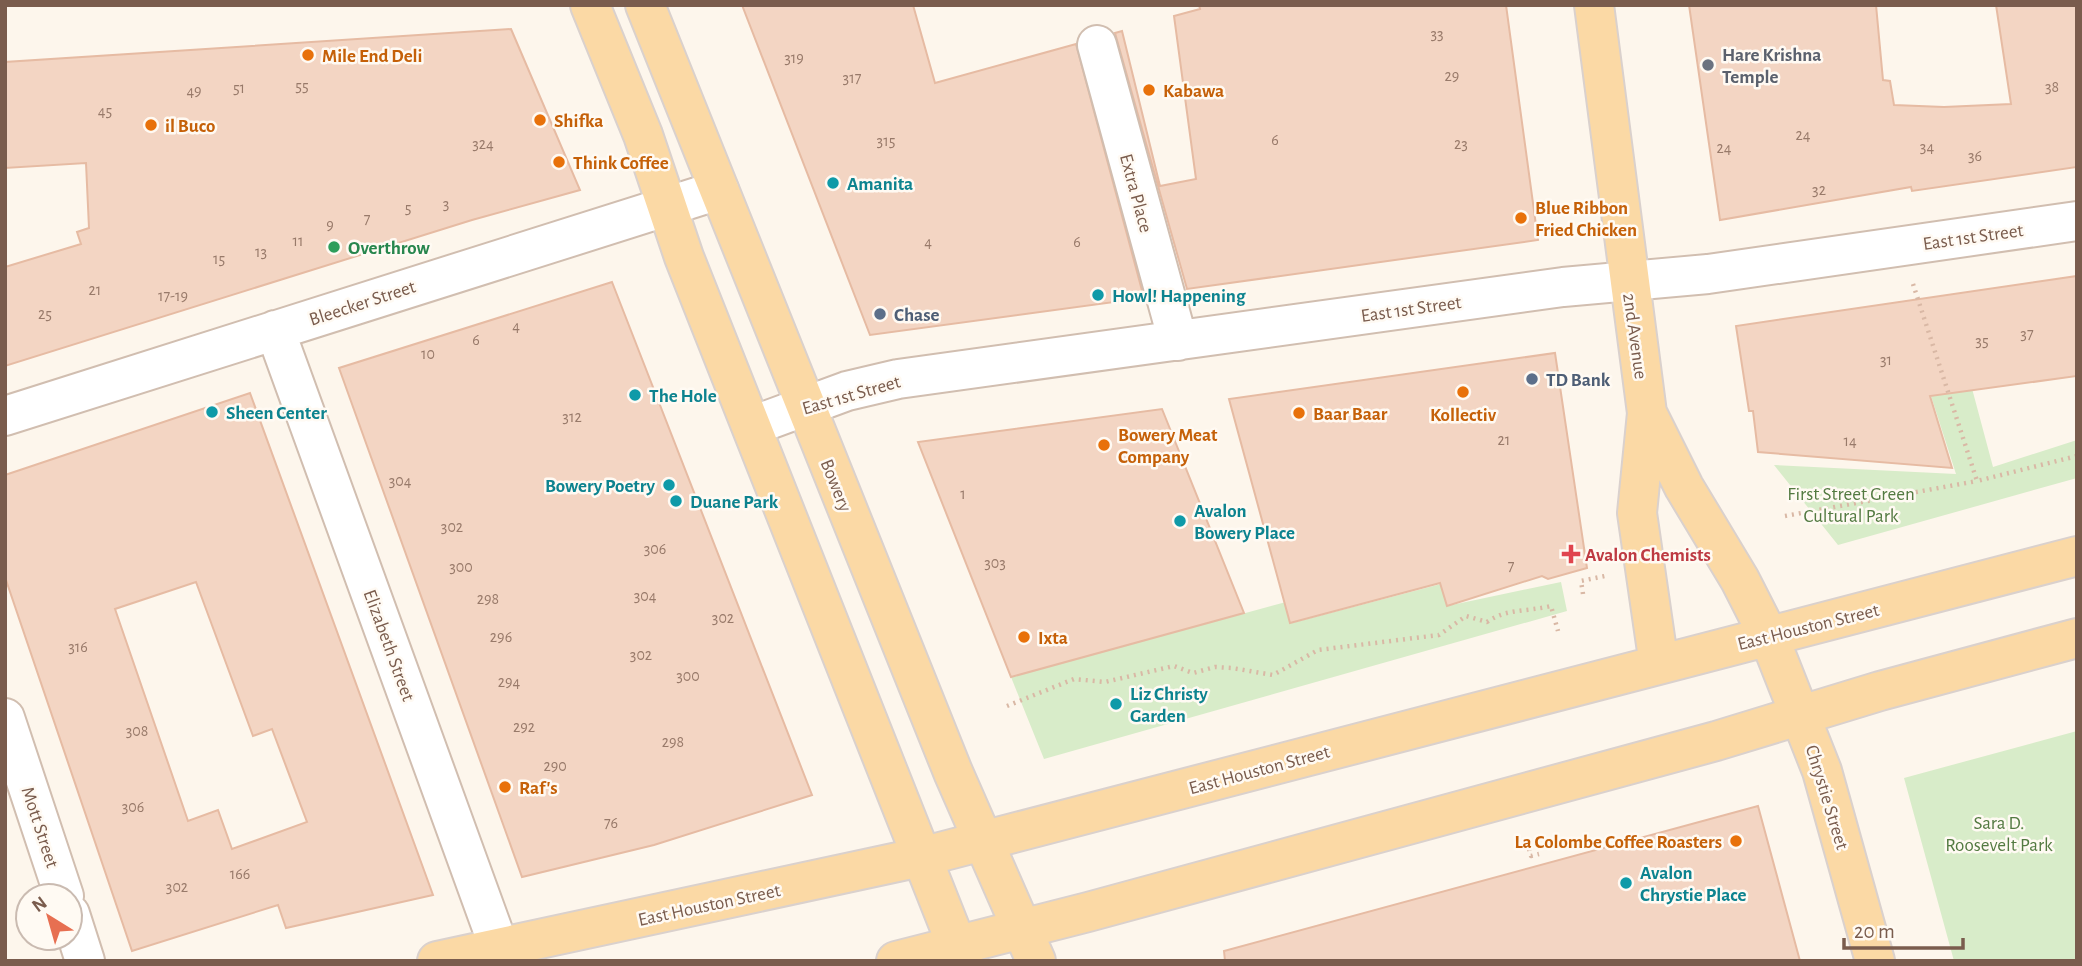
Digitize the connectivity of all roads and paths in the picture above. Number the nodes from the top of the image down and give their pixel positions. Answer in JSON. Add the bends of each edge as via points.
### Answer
{"nodes":[{"id":1,"x":590,"y":5,"type":"edge"},
{"id":2,"x":645,"y":5,"type":"edge"},
{"id":3,"x":1594,"y":5,"type":"edge"},
{"id":4,"x":1097,"y":45,"type":"dead end"},
{"id":5,"x":719,"y":190,"type":"junction"},
{"id":6,"x":667,"y":205,"type":"junction"},
{"id":7,"x":2077,"y":221,"type":"edge"},
{"id":8,"x":1628,"y":281,"type":"junction"},
{"id":9,"x":1913,"y":283,"type":"dead end"},
{"id":10,"x":275,"y":330,"type":"junction"},
{"id":11,"x":1178,"y":341,"type":"junction"},
{"id":12,"x":805,"y":406,"type":"junction"},
{"id":13,"x":1647,"y":413,"type":"junction"},
{"id":14,"x":5,"y":416,"type":"edge"},
{"id":15,"x":752,"y":426,"type":"junction"},
{"id":16,"x":2077,"y":456,"type":"edge"},
{"id":17,"x":1977,"y":481,"type":"junction"},
{"id":18,"x":1785,"y":516,"type":"dead end"},
{"id":19,"x":2077,"y":556,"type":"edge"},
{"id":20,"x":1605,"y":576,"type":"dead end"},
{"id":21,"x":1583,"y":594,"type":"dead end"},
{"id":22,"x":1558,"y":631,"type":"dead end"},
{"id":23,"x":1769,"y":636,"type":"junction"},
{"id":24,"x":2077,"y":638,"type":"edge"},
{"id":25,"x":1659,"y":665,"type":"junction"},
{"id":26,"x":1007,"y":706,"type":"dead end"},
{"id":27,"x":1801,"y":715,"type":"junction"},
{"id":28,"x":5,"y":718,"type":"edge"},
{"id":29,"x":982,"y":841,"type":"junction"},
{"id":30,"x":1529,"y":849,"type":"dead end"},
{"id":31,"x":1539,"y":854,"type":"dead end"},
{"id":32,"x":921,"y":857,"type":"junction"},
{"id":33,"x":59,"y":882,"type":"edge"},
{"id":34,"x":1029,"y":945,"type":"edge"},
{"id":35,"x":960,"y":953,"type":"edge"},
{"id":36,"x":501,"y":954,"type":"edge"},
{"id":37,"x":437,"y":961,"type":"edge"},
{"id":38,"x":896,"y":961,"type":"edge"},
{"id":39,"x":1875,"y":961,"type":"edge"}],
"edges":[{"from":1,"to":6,"type":"main road"},
{"from":2,"to":5,"type":"main road","name":"Bowery"},
{"from":3,"to":8,"type":"main road","name":"2nd Avenue"},
{"from":4,"to":11,"type":"street","name":"Extra Place"},
{"from":5,"to":6,"type":"street","name":"Bleecker Street"},
{"from":5,"to":12,"type":"main road","name":"Bowery"},
{"from":6,"to":10,"type":"street","name":"Bleecker Street"},
{"from":6,"to":15,"type":"main road"},
{"from":7,"to":8,"type":"street","name":"East 1st Street","via":[[1708,274]]},
{"from":8,"to":11,"type":"street","name":"East 1st Street"},
{"from":8,"to":13,"type":"main road","name":"2nd Avenue"},
{"from":9,"to":17,"type":"path"},
{"from":10,"to":14,"type":"street","name":"Bleecker Street"},
{"from":10,"to":36,"type":"street","name":"Elizabeth Street"},
{"from":11,"to":12,"type":"street","name":"East 1st Street","via":[[890,380]]},
{"from":12,"to":15,"type":"street","name":"East 1st Street"},
{"from":12,"to":29,"type":"main road","name":"Bowery"},
{"from":13,"to":23,"type":"main road","name":"2nd Avenue"},
{"from":13,"to":25,"type":"main road","via":[[1637,513]]},
{"from":15,"to":32,"type":"main road"},
{"from":16,"to":17,"type":"path"},
{"from":17,"to":18,"type":"path"},
{"from":19,"to":23,"type":"main road","name":"East Houston Street"},
{"from":20,"to":21,"type":"path","via":[[1581,581]]},
{"from":22,"to":26,"type":"path","via":[[1551,606],[1502,612],[1487,622],[1466,616],[1439,635],[1318,650],[1273,675],[1215,667],[1193,673],[1174,666],[1105,682],[1074,679]]},
{"from":23,"to":25,"type":"main road","name":"East Houston Street"},
{"from":23,"to":27,"type":"main road","name":"Chrystie Street"},
{"from":24,"to":27,"type":"main road"},
{"from":25,"to":29,"type":"main road","name":"East Houston Street"},
{"from":27,"to":34,"type":"main road"},
{"from":27,"to":39,"type":"main road","name":"Chrystie Street","via":[[1822,771]]},
{"from":28,"to":33,"type":"street","name":"Mott Street"},
{"from":29,"to":32,"type":"main road","name":"East Houston Street"},
{"from":29,"to":34,"type":"main road","name":"Bowery"},
{"from":30,"to":31,"type":"path","via":[[1531,856]]},
{"from":32,"to":35,"type":"main road"},
{"from":32,"to":36,"type":"main road","name":"East Houston Street"},
{"from":34,"to":35,"type":"main road"},
{"from":35,"to":38,"type":"main road"},
{"from":36,"to":37,"type":"main road","name":"East Houston Street"}]}
